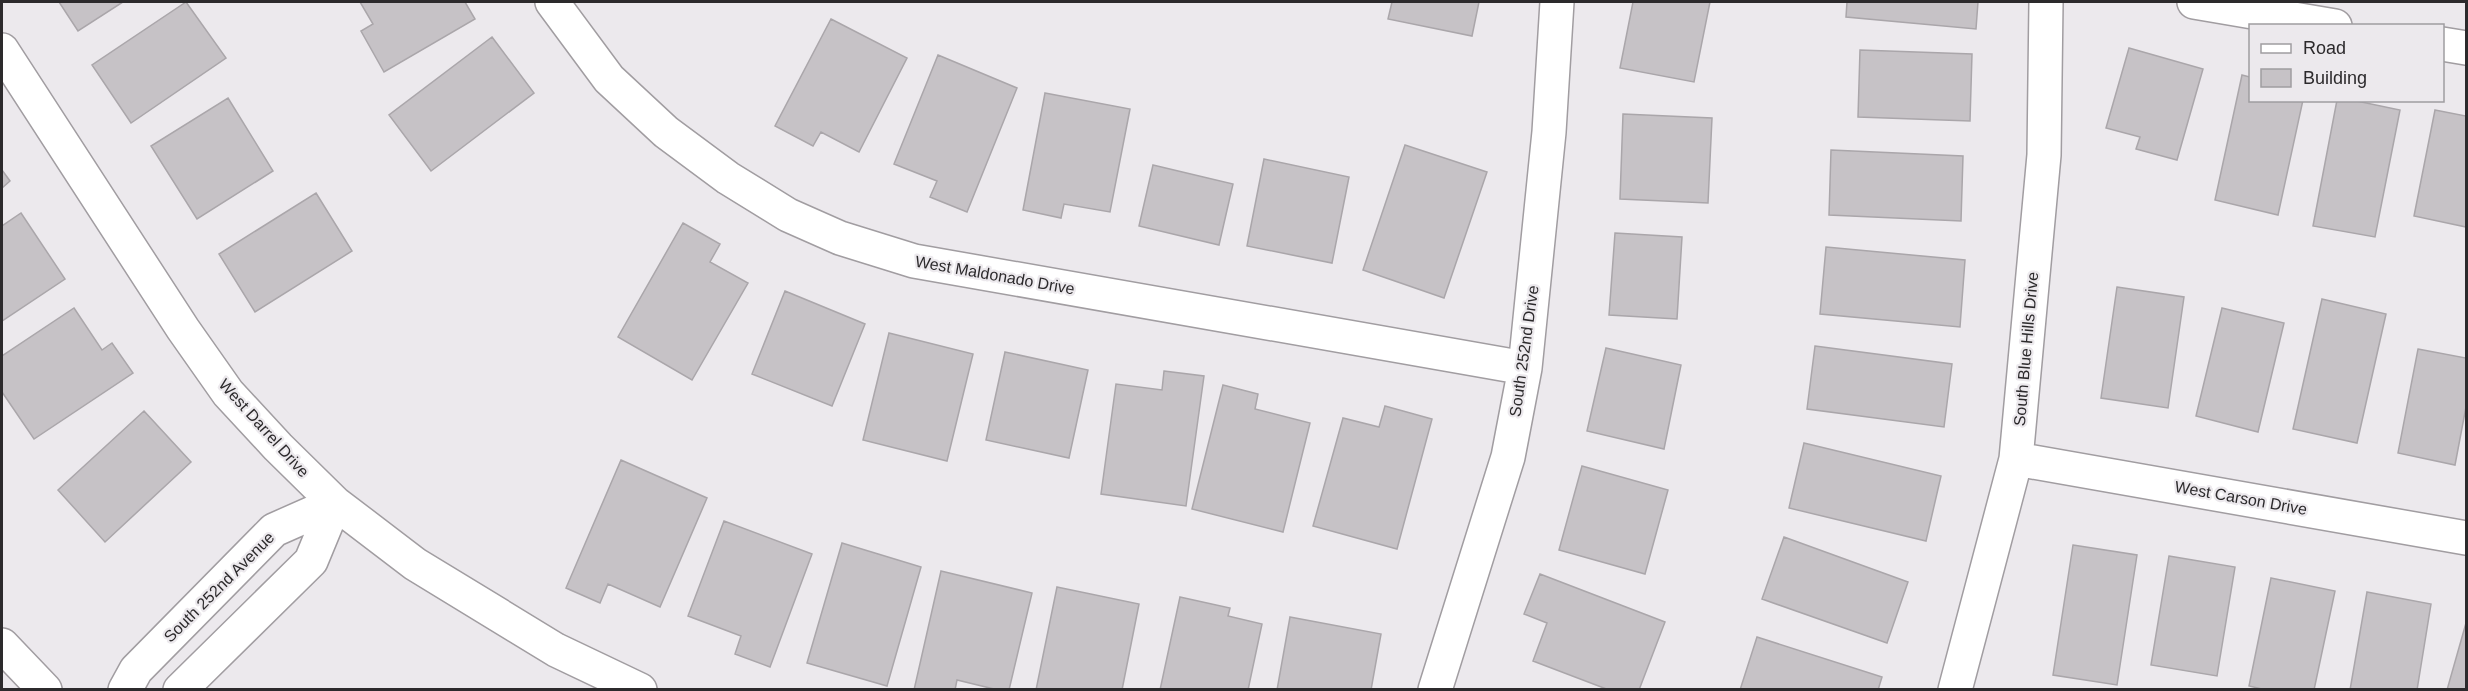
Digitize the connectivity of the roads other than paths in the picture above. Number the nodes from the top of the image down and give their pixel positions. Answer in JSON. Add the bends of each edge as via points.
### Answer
{"nodes":[{"id":1,"x":552,"y":2,"type":"edge"},
{"id":2,"x":1557,"y":2,"type":"edge"},
{"id":3,"x":2046,"y":2,"type":"edge"},
{"id":4,"x":2194,"y":2,"type":"edge"},
{"id":5,"x":2323,"y":24,"type":"edge"},
{"id":6,"x":2444,"y":44,"type":"edge"},
{"id":7,"x":2466,"y":48,"type":"edge"},
{"id":8,"x":2,"y":50,"type":"edge"},
{"id":9,"x":1525,"y":368,"type":"junction"},
{"id":10,"x":2016,"y":459,"type":"junction"},
{"id":11,"x":335,"y":503,"type":"junction"},
{"id":12,"x":2466,"y":538,"type":"edge"},
{"id":13,"x":2,"y":645,"type":"edge"},
{"id":14,"x":45,"y":690,"type":"edge"},
{"id":15,"x":125,"y":690,"type":"edge"},
{"id":16,"x":180,"y":690,"type":"edge"},
{"id":17,"x":640,"y":690,"type":"edge"},
{"id":18,"x":1435,"y":690,"type":"edge"},
{"id":19,"x":1955,"y":690,"type":"edge"}],
"edges":[{"from":1,"to":9,"type":"street","name":"West Maldonado Drive","via":[[609,79],[666,132],[728,178],[788,215],[840,238],[914,261]]},
{"from":2,"to":9,"type":"street","name":"South 252nd Drive","via":[[1549,132]]},
{"from":3,"to":10,"type":"street","name":"South Blue Hills Drive","via":[[2044,154]]},
{"from":4,"to":5,"type":"street"},
{"from":6,"to":7,"type":"street"},
{"from":8,"to":11,"type":"street","name":"West Darrel Drive","via":[[228,393]]},
{"from":9,"to":18,"type":"street","name":"South 252nd Drive","via":[[1508,457]]},
{"from":10,"to":12,"type":"street","name":"West Carson Drive"},
{"from":10,"to":19,"type":"street","name":"South Blue Hills Drive"},
{"from":11,"to":15,"type":"street","name":"South 252nd Avenue","via":[[274,530],[136,670]]},
{"from":11,"to":16,"type":"street","via":[[310,561]]},
{"from":11,"to":17,"type":"street","name":"West Darrel Drive","via":[[416,564],[516,626]]},
{"from":13,"to":14,"type":"street"}]}
